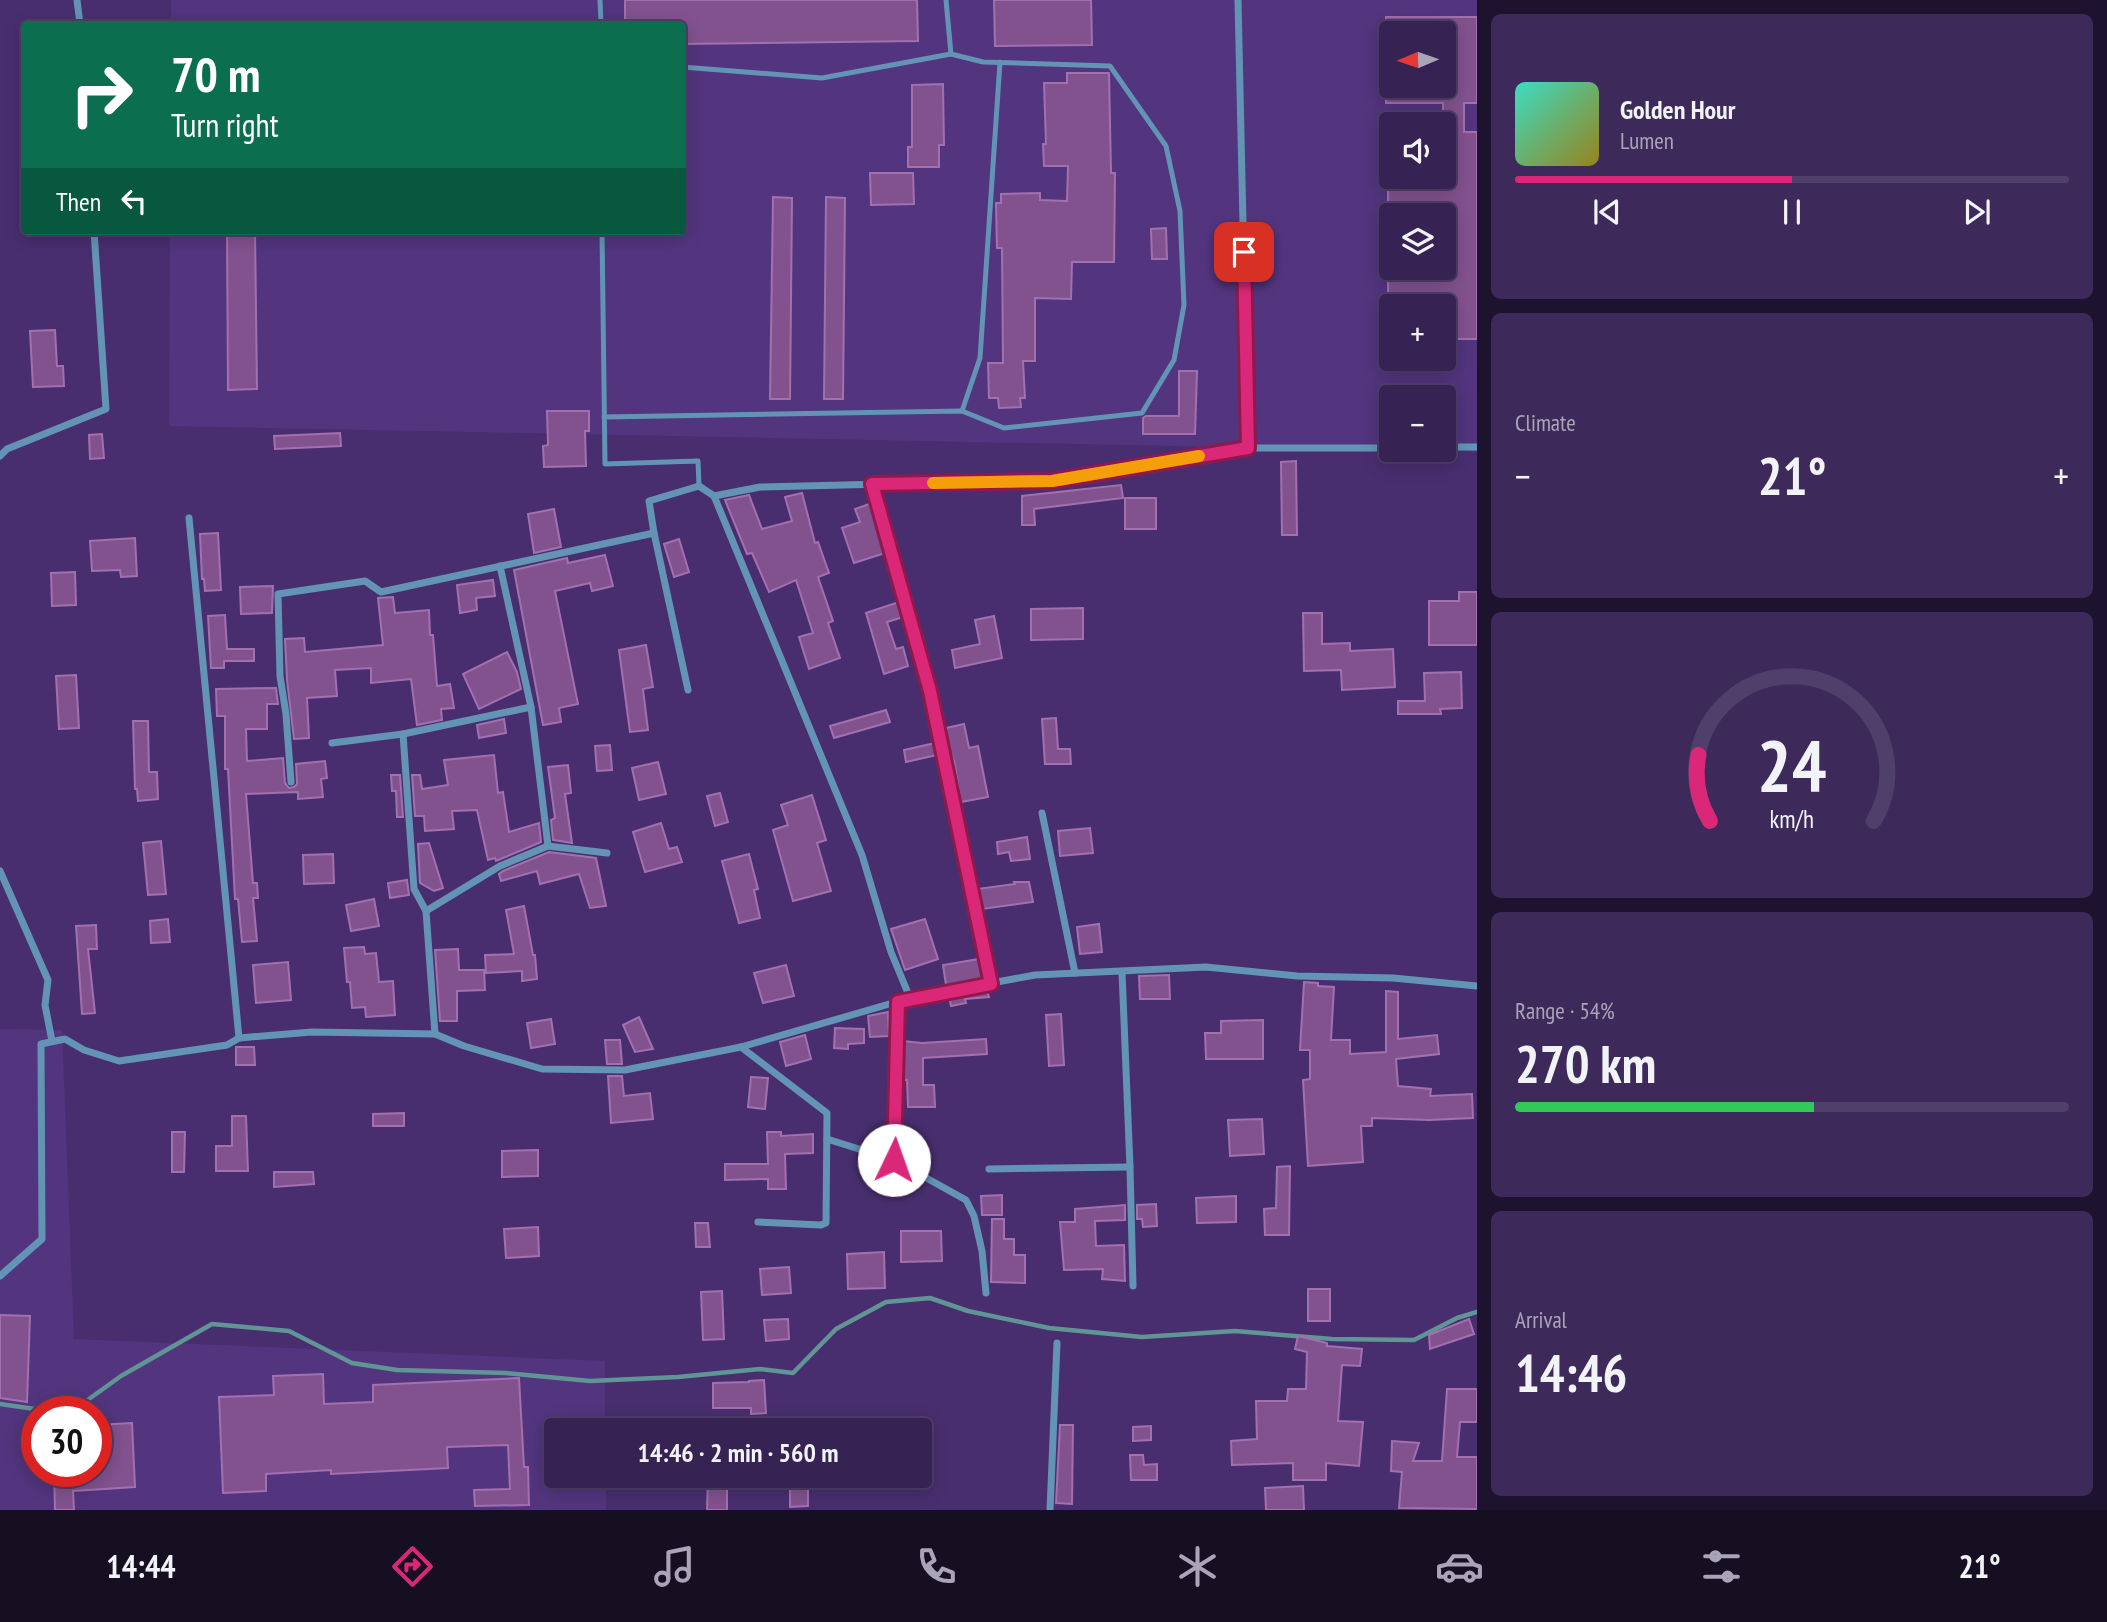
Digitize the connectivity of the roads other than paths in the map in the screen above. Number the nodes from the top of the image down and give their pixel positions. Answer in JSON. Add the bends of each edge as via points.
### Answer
{"nodes":[{"id":1,"x":77,"y":0,"type":"edge"},
{"id":2,"x":600,"y":0,"type":"edge"},
{"id":3,"x":946,"y":0,"type":"edge"},
{"id":4,"x":1238,"y":0,"type":"edge"},
{"id":5,"x":80,"y":21,"type":"edge"},
{"id":6,"x":601,"y":21,"type":"edge"},
{"id":7,"x":951,"y":54,"type":"junction"},
{"id":8,"x":1000,"y":62,"type":"junction"},
{"id":9,"x":686,"y":67,"type":"edge"},
{"id":10,"x":94,"y":235,"type":"edge"},
{"id":11,"x":603,"y":235,"type":"edge"},
{"id":12,"x":962,"y":411,"type":"junction"},
{"id":13,"x":604,"y":417,"type":"junction"},
{"id":14,"x":1379,"y":447,"type":"edge"},
{"id":15,"x":1456,"y":447,"type":"edge"},
{"id":16,"x":1477,"y":447,"type":"edge"},
{"id":17,"x":1248,"y":448,"type":"junction"},
{"id":18,"x":0,"y":456,"type":"edge"},
{"id":19,"x":872,"y":484,"type":"junction"},
{"id":20,"x":699,"y":486,"type":"junction"},
{"id":21,"x":714,"y":496,"type":"junction"},
{"id":22,"x":188,"y":518,"type":"dead end"},
{"id":23,"x":654,"y":533,"type":"junction"},
{"id":24,"x":500,"y":566,"type":"junction"},
{"id":25,"x":688,"y":690,"type":"dead end"},
{"id":26,"x":531,"y":707,"type":"junction"},
{"id":27,"x":403,"y":734,"type":"junction"},
{"id":28,"x":332,"y":743,"type":"dead end"},
{"id":29,"x":291,"y":782,"type":"dead end"},
{"id":30,"x":1042,"y":813,"type":"dead end"},
{"id":31,"x":548,"y":846,"type":"junction"},
{"id":32,"x":607,"y":853,"type":"dead end"},
{"id":33,"x":0,"y":872,"type":"edge"},
{"id":34,"x":426,"y":911,"type":"junction"},
{"id":35,"x":1122,"y":972,"type":"junction"},
{"id":36,"x":1075,"y":973,"type":"junction"},
{"id":37,"x":991,"y":984,"type":"junction"},
{"id":38,"x":1477,"y":985,"type":"edge"},
{"id":39,"x":910,"y":998,"type":"junction"},
{"id":40,"x":898,"y":1002,"type":"junction"},
{"id":41,"x":435,"y":1034,"type":"junction"},
{"id":42,"x":239,"y":1038,"type":"junction"},
{"id":43,"x":52,"y":1041,"type":"junction"},
{"id":44,"x":741,"y":1047,"type":"junction"},
{"id":45,"x":827,"y":1139,"type":"junction"},
{"id":46,"x":894,"y":1160,"type":"junction"},
{"id":47,"x":1130,"y":1167,"type":"junction"},
{"id":48,"x":989,"y":1169,"type":"dead end"},
{"id":49,"x":758,"y":1222,"type":"dead end"},
{"id":50,"x":0,"y":1276,"type":"edge"},
{"id":51,"x":1133,"y":1286,"type":"dead end"},
{"id":52,"x":986,"y":1293,"type":"dead end"},
{"id":53,"x":1057,"y":1343,"type":"dead end"},
{"id":54,"x":1050,"y":1510,"type":"edge"}],
"edges":[{"from":1,"to":5,"type":"street"},
{"from":2,"to":6,"type":"lane"},
{"from":3,"to":7,"type":"lane"},
{"from":4,"to":17,"type":"street"},
{"from":7,"to":8,"type":"lane"},
{"from":7,"to":9,"type":"lane","via":[[822,78]]},
{"from":8,"to":12,"type":"lane","via":[[981,358]]},
{"from":8,"to":12,"type":"lane","via":[[1110,65],[1166,146],[1180,211],[1184,305],[1174,360],[1142,413],[1004,428]]},
{"from":10,"to":18,"type":"street","via":[[106,409],[7,449]]},
{"from":11,"to":13,"type":"lane"},
{"from":12,"to":13,"type":"lane"},
{"from":13,"to":20,"type":"lane","via":[[605,464],[698,461]]},
{"from":14,"to":17,"type":"street"},
{"from":15,"to":16,"type":"street"},
{"from":17,"to":19,"type":"street","via":[[1052,481]]},
{"from":19,"to":21,"type":"street","via":[[760,487]]},
{"from":19,"to":37,"type":"street","via":[[930,691]]},
{"from":20,"to":21,"type":"street"},
{"from":20,"to":23,"type":"street","via":[[649,501]]},
{"from":21,"to":39,"type":"street","via":[[862,855]]},
{"from":22,"to":42,"type":"street"},
{"from":23,"to":24,"type":"street"},
{"from":23,"to":25,"type":"street"},
{"from":24,"to":26,"type":"street"},
{"from":24,"to":29,"type":"street","via":[[381,592],[365,581],[278,594],[280,676]]},
{"from":26,"to":27,"type":"street"},
{"from":26,"to":31,"type":"street"},
{"from":27,"to":28,"type":"street"},
{"from":27,"to":34,"type":"street","via":[[414,889]]},
{"from":30,"to":36,"type":"street"},
{"from":31,"to":32,"type":"street"},
{"from":31,"to":34,"type":"street","via":[[500,866]]},
{"from":33,"to":43,"type":"street","via":[[48,980],[45,1005]]},
{"from":34,"to":41,"type":"street"},
{"from":35,"to":36,"type":"street"},
{"from":35,"to":38,"type":"street","via":[[1206,967]]},
{"from":35,"to":47,"type":"street"},
{"from":36,"to":37,"type":"street"},
{"from":37,"to":39,"type":"street"},
{"from":39,"to":40,"type":"street"},
{"from":40,"to":44,"type":"street"},
{"from":40,"to":46,"type":"street"},
{"from":41,"to":42,"type":"street","via":[[312,1032]]},
{"from":41,"to":44,"type":"street","via":[[542,1069],[625,1070]]},
{"from":42,"to":43,"type":"street","via":[[228,1045],[119,1061],[65,1039]]},
{"from":43,"to":50,"type":"street","via":[[41,1044],[42,1239]]},
{"from":44,"to":45,"type":"street","via":[[827,1113]]},
{"from":45,"to":46,"type":"street"},
{"from":45,"to":49,"type":"street","via":[[826,1223]]},
{"from":46,"to":52,"type":"street","via":[[966,1200],[982,1251]]},
{"from":47,"to":48,"type":"street"},
{"from":47,"to":51,"type":"street"},
{"from":53,"to":54,"type":"street"}]}
